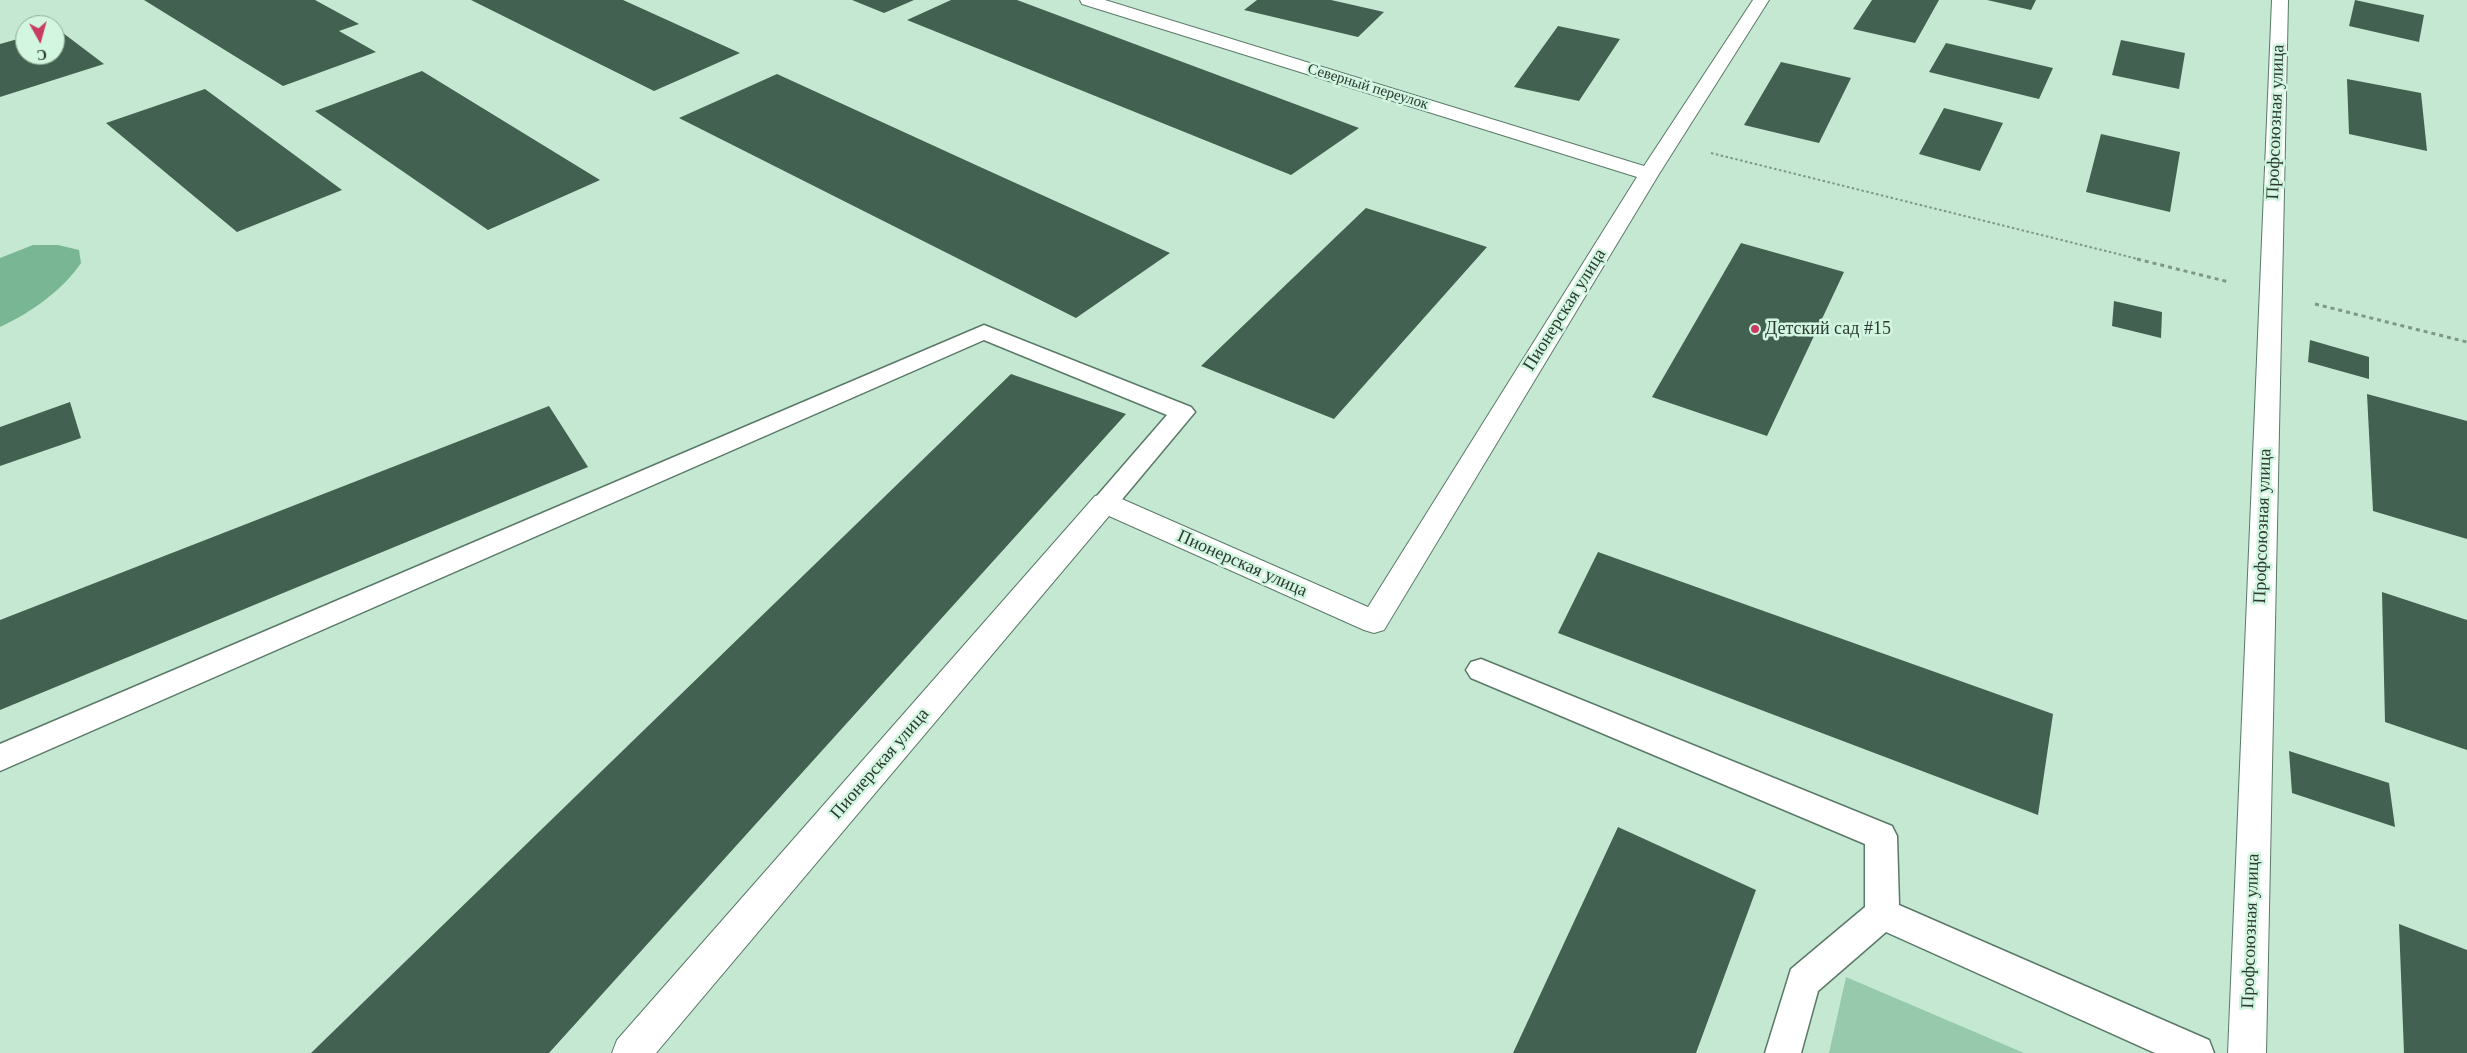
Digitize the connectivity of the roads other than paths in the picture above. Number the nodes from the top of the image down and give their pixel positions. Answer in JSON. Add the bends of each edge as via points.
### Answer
{"nodes":[{"id":1,"x":1088,"y":0,"type":"edge"},
{"id":2,"x":1761,"y":0,"type":"edge"},
{"id":3,"x":2280,"y":0,"type":"edge"},
{"id":4,"x":1649,"y":174,"type":"junction"},
{"id":5,"x":1105,"y":503,"type":"junction"},
{"id":6,"x":1481,"y":670,"type":"dead end"},
{"id":7,"x":0,"y":758,"type":"edge"},
{"id":8,"x":1882,"y":914,"type":"junction"},
{"id":9,"x":632,"y":1053,"type":"edge"},
{"id":10,"x":1783,"y":1053,"type":"edge"},
{"id":11,"x":2196,"y":1053,"type":"edge"},
{"id":12,"x":2247,"y":1053,"type":"edge"}],
"edges":[{"from":1,"to":4,"type":"street","name":"Северный переулок"},
{"from":2,"to":4,"type":"street","name":"Пионерская улица"},
{"from":3,"to":12,"type":"street","name":"Профсоюзная улица"},
{"from":4,"to":5,"type":"street","name":"Пионерская улица","via":[[1374,622]]},
{"from":5,"to":7,"type":"lane","via":[[1183,412],[984,332]]},
{"from":5,"to":9,"type":"street","name":"Пионерская улица"},
{"from":6,"to":8,"type":"lane","via":[[1881,836]]},
{"from":8,"to":10,"type":"lane","via":[[1803,981]]},
{"from":8,"to":11,"type":"lane"}]}
